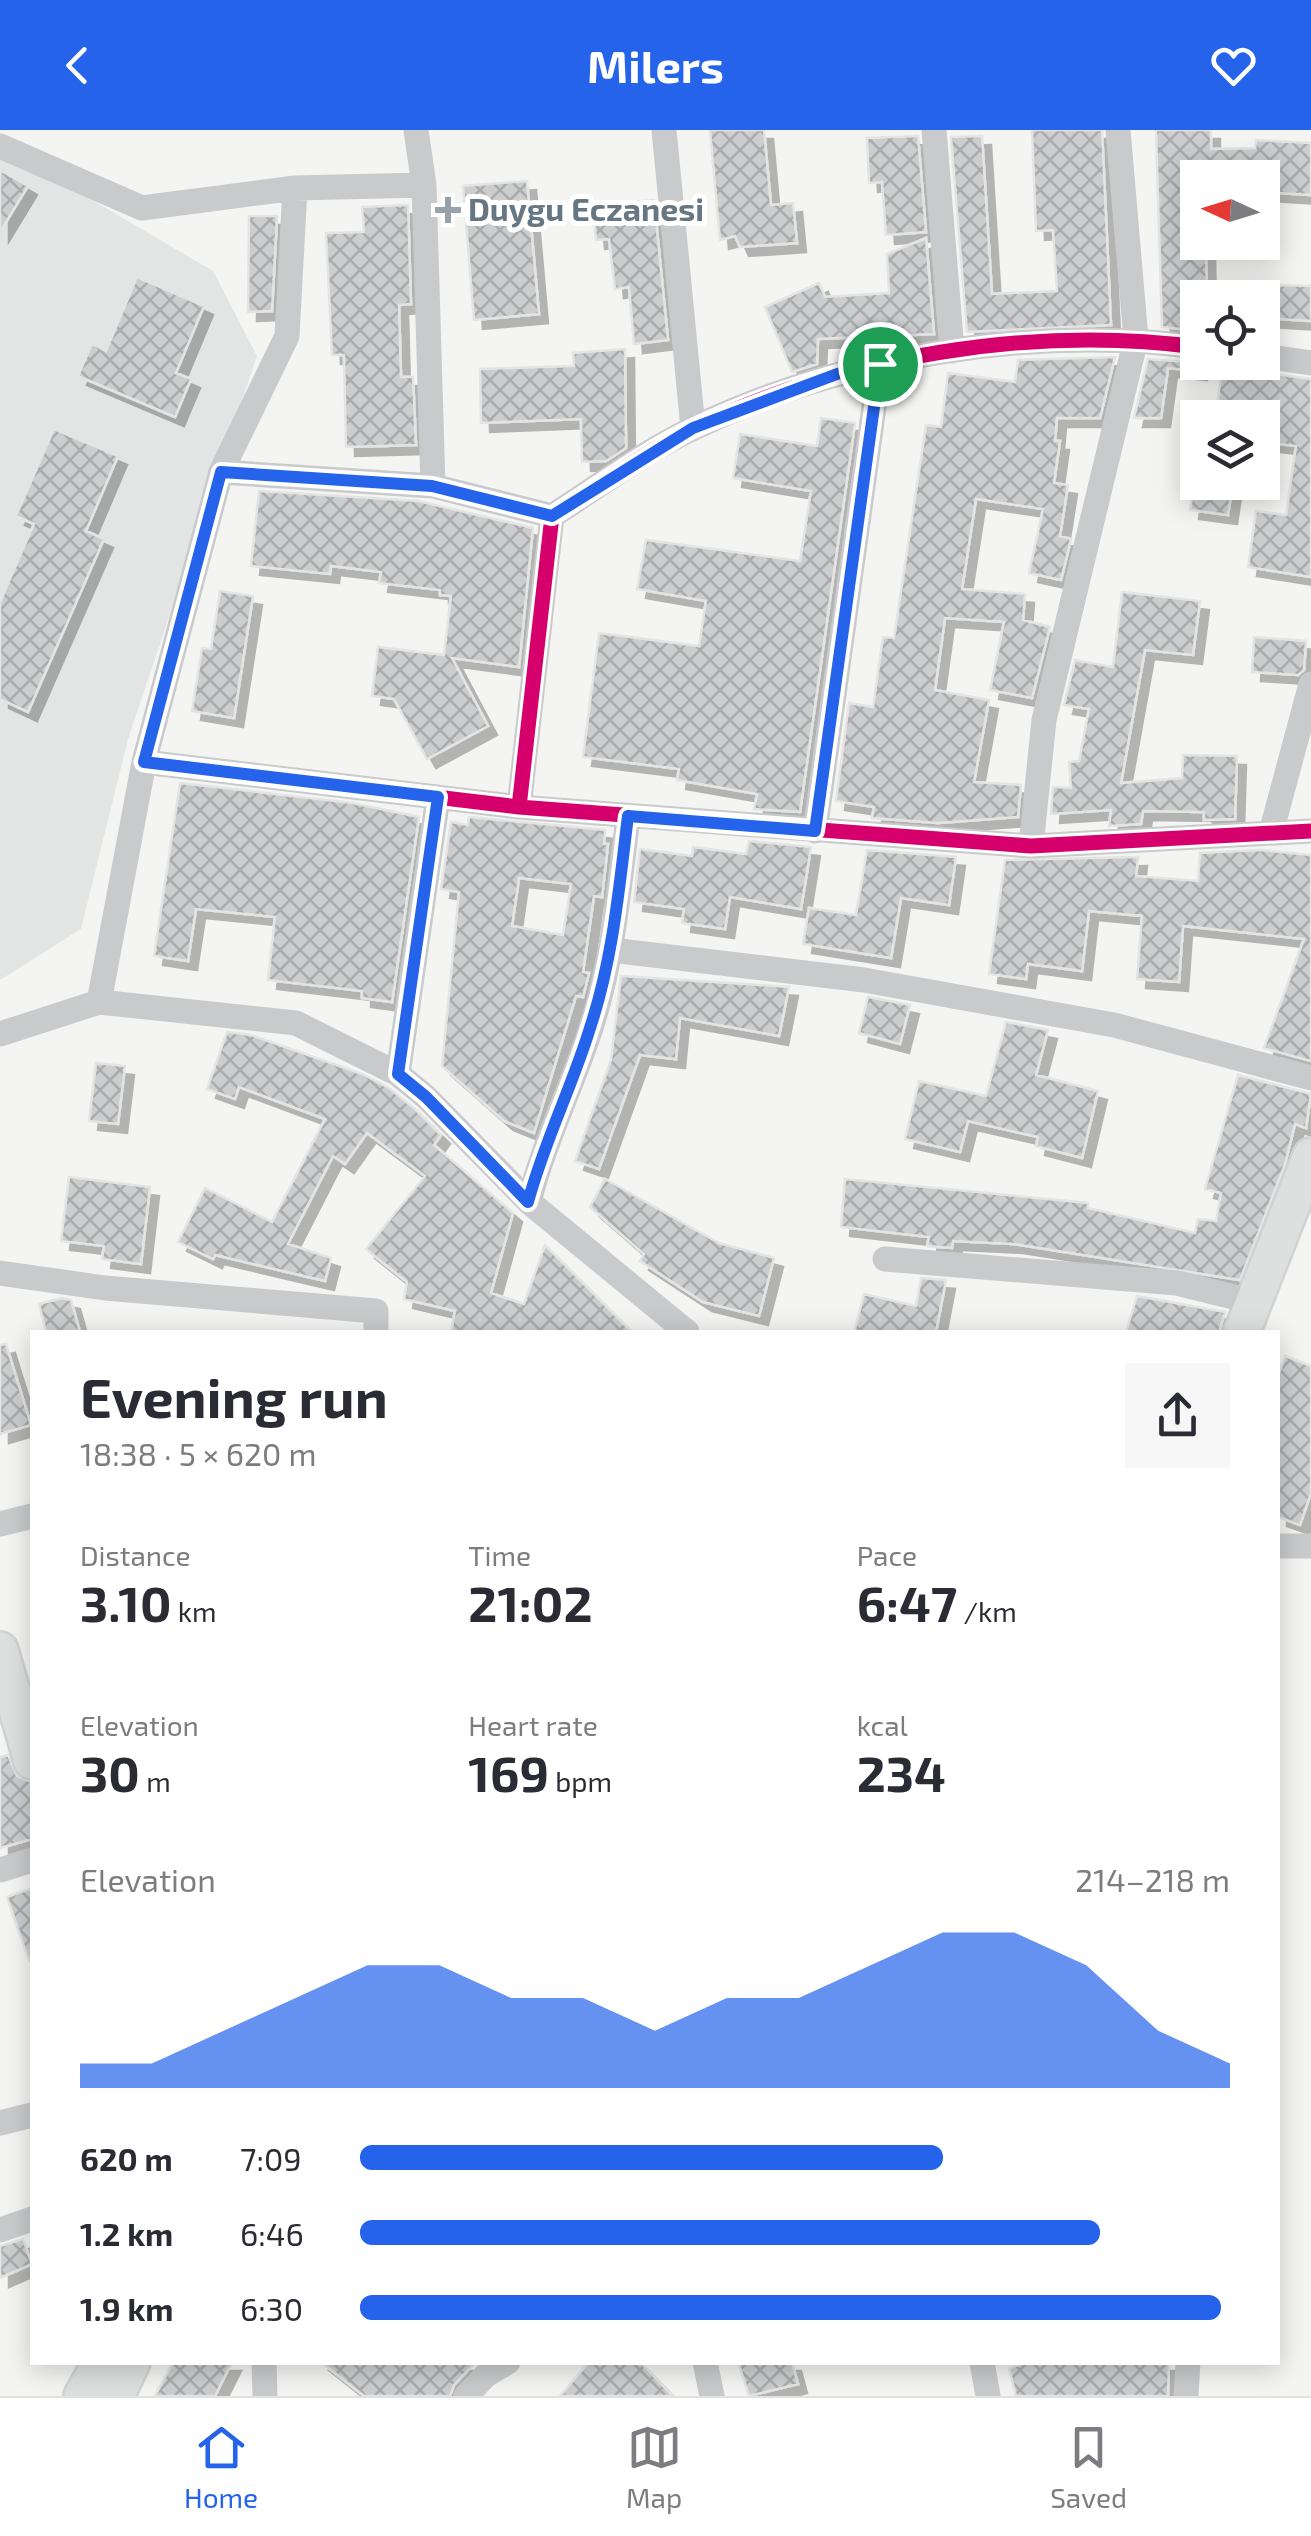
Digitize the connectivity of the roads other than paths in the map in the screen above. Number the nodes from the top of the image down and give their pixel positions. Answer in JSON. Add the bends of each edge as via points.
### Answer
{"nodes":[{"id":1,"x":416,"y":130,"type":"edge"},
{"id":2,"x":664,"y":130,"type":"edge"},
{"id":3,"x":934,"y":130,"type":"edge"},
{"id":4,"x":1118,"y":130,"type":"edge"},
{"id":5,"x":0,"y":146,"type":"edge"},
{"id":6,"x":424,"y":185,"type":"junction"},
{"id":7,"x":295,"y":188,"type":"junction"},
{"id":8,"x":1136,"y":339,"type":"junction"},
{"id":9,"x":1180,"y":345,"type":"edge"},
{"id":10,"x":952,"y":350,"type":"junction"},
{"id":11,"x":1280,"y":359,"type":"edge"},
{"id":12,"x":1311,"y":363,"type":"edge"},
{"id":13,"x":880,"y":364,"type":"junction"},
{"id":14,"x":693,"y":428,"type":"junction"},
{"id":15,"x":221,"y":472,"type":"junction"},
{"id":16,"x":432,"y":486,"type":"junction"},
{"id":17,"x":552,"y":516,"type":"junction"},
{"id":18,"x":1311,"y":684,"type":"edge"},
{"id":19,"x":144,"y":762,"type":"junction"},
{"id":20,"x":438,"y":797,"type":"junction"},
{"id":21,"x":519,"y":807,"type":"junction"},
{"id":22,"x":628,"y":816,"type":"junction"},
{"id":23,"x":1272,"y":830,"type":"junction"},
{"id":24,"x":815,"y":831,"type":"junction"},
{"id":25,"x":1311,"y":831,"type":"edge"},
{"id":26,"x":1031,"y":846,"type":"junction"},
{"id":27,"x":611,"y":950,"type":"junction"},
{"id":28,"x":100,"y":1002,"type":"junction"},
{"id":29,"x":0,"y":1034,"type":"edge"},
{"id":30,"x":398,"y":1074,"type":"junction"},
{"id":31,"x":1311,"y":1078,"type":"edge"},
{"id":32,"x":1311,"y":1156,"type":"edge"},
{"id":33,"x":528,"y":1202,"type":"junction"},
{"id":34,"x":885,"y":1259,"type":"dead end"},
{"id":35,"x":0,"y":1273,"type":"edge"},
{"id":36,"x":1248,"y":1318,"type":"edge"},
{"id":37,"x":376,"y":1330,"type":"edge"},
{"id":38,"x":687,"y":1330,"type":"edge"},
{"id":39,"x":30,"y":1516,"type":"edge"},
{"id":40,"x":0,"y":1524,"type":"edge"},
{"id":41,"x":1280,"y":1546,"type":"edge"},
{"id":42,"x":1311,"y":1546,"type":"edge"},
{"id":43,"x":0,"y":1650,"type":"edge"},
{"id":44,"x":30,"y":1754,"type":"edge"},
{"id":45,"x":30,"y":1861,"type":"edge"},
{"id":46,"x":0,"y":1870,"type":"edge"},
{"id":47,"x":30,"y":2116,"type":"edge"},
{"id":48,"x":0,"y":2123,"type":"edge"},
{"id":49,"x":30,"y":2220,"type":"edge"},
{"id":50,"x":0,"y":2230,"type":"edge"},
{"id":51,"x":98,"y":2365,"type":"edge"},
{"id":52,"x":131,"y":2365,"type":"edge"},
{"id":53,"x":264,"y":2365,"type":"edge"},
{"id":54,"x":503,"y":2365,"type":"edge"},
{"id":55,"x":706,"y":2365,"type":"edge"},
{"id":56,"x":983,"y":2365,"type":"edge"},
{"id":57,"x":1188,"y":2365,"type":"edge"},
{"id":58,"x":82,"y":2396,"type":"edge"},
{"id":59,"x":116,"y":2396,"type":"edge"},
{"id":60,"x":265,"y":2396,"type":"edge"},
{"id":61,"x":466,"y":2396,"type":"edge"},
{"id":62,"x":712,"y":2396,"type":"edge"},
{"id":63,"x":988,"y":2396,"type":"edge"},
{"id":64,"x":1186,"y":2396,"type":"edge"}],
"edges":[{"from":1,"to":6,"type":"street"},
{"from":2,"to":14,"type":"street"},
{"from":3,"to":10,"type":"street"},
{"from":4,"to":8,"type":"street"},
{"from":5,"to":7,"type":"street","via":[[142,208]]},
{"from":6,"to":7,"type":"street"},
{"from":6,"to":16,"type":"street"},
{"from":7,"to":15,"type":"street","via":[[288,336]]},
{"from":8,"to":9,"type":"street"},
{"from":8,"to":10,"type":"street"},
{"from":8,"to":26,"type":"street","via":[[1044,720]]},
{"from":10,"to":13,"type":"street"},
{"from":11,"to":12,"type":"street"},
{"from":13,"to":14,"type":"street"},
{"from":13,"to":24,"type":"street"},
{"from":14,"to":17,"type":"street"},
{"from":15,"to":16,"type":"street"},
{"from":15,"to":19,"type":"street"},
{"from":16,"to":17,"type":"street"},
{"from":17,"to":21,"type":"street"},
{"from":18,"to":23,"type":"street"},
{"from":19,"to":20,"type":"street"},
{"from":19,"to":28,"type":"street"},
{"from":20,"to":21,"type":"street"},
{"from":20,"to":30,"type":"street"},
{"from":21,"to":22,"type":"street"},
{"from":22,"to":24,"type":"street"},
{"from":22,"to":27,"type":"street"},
{"from":23,"to":25,"type":"street"},
{"from":23,"to":26,"type":"street"},
{"from":24,"to":26,"type":"street"},
{"from":27,"to":31,"type":"street","via":[[864,980],[1114,1026]]},
{"from":27,"to":33,"type":"street"},
{"from":28,"to":29,"type":"street"},
{"from":28,"to":30,"type":"street","via":[[296,1023]]},
{"from":30,"to":33,"type":"street"},
{"from":32,"to":36,"type":"street"},
{"from":33,"to":38,"type":"street"},
{"from":34,"to":36,"type":"street","via":[[1176,1283]]},
{"from":35,"to":37,"type":"street","via":[[376,1311]]},
{"from":39,"to":40,"type":"street"},
{"from":41,"to":42,"type":"street"},
{"from":43,"to":44,"type":"street"},
{"from":45,"to":46,"type":"street"},
{"from":47,"to":48,"type":"street"},
{"from":49,"to":50,"type":"street"},
{"from":51,"to":58,"type":"street"},
{"from":52,"to":59,"type":"street"},
{"from":53,"to":60,"type":"street"},
{"from":54,"to":61,"type":"street"},
{"from":55,"to":62,"type":"street"},
{"from":56,"to":63,"type":"street"},
{"from":57,"to":64,"type":"street"}]}
